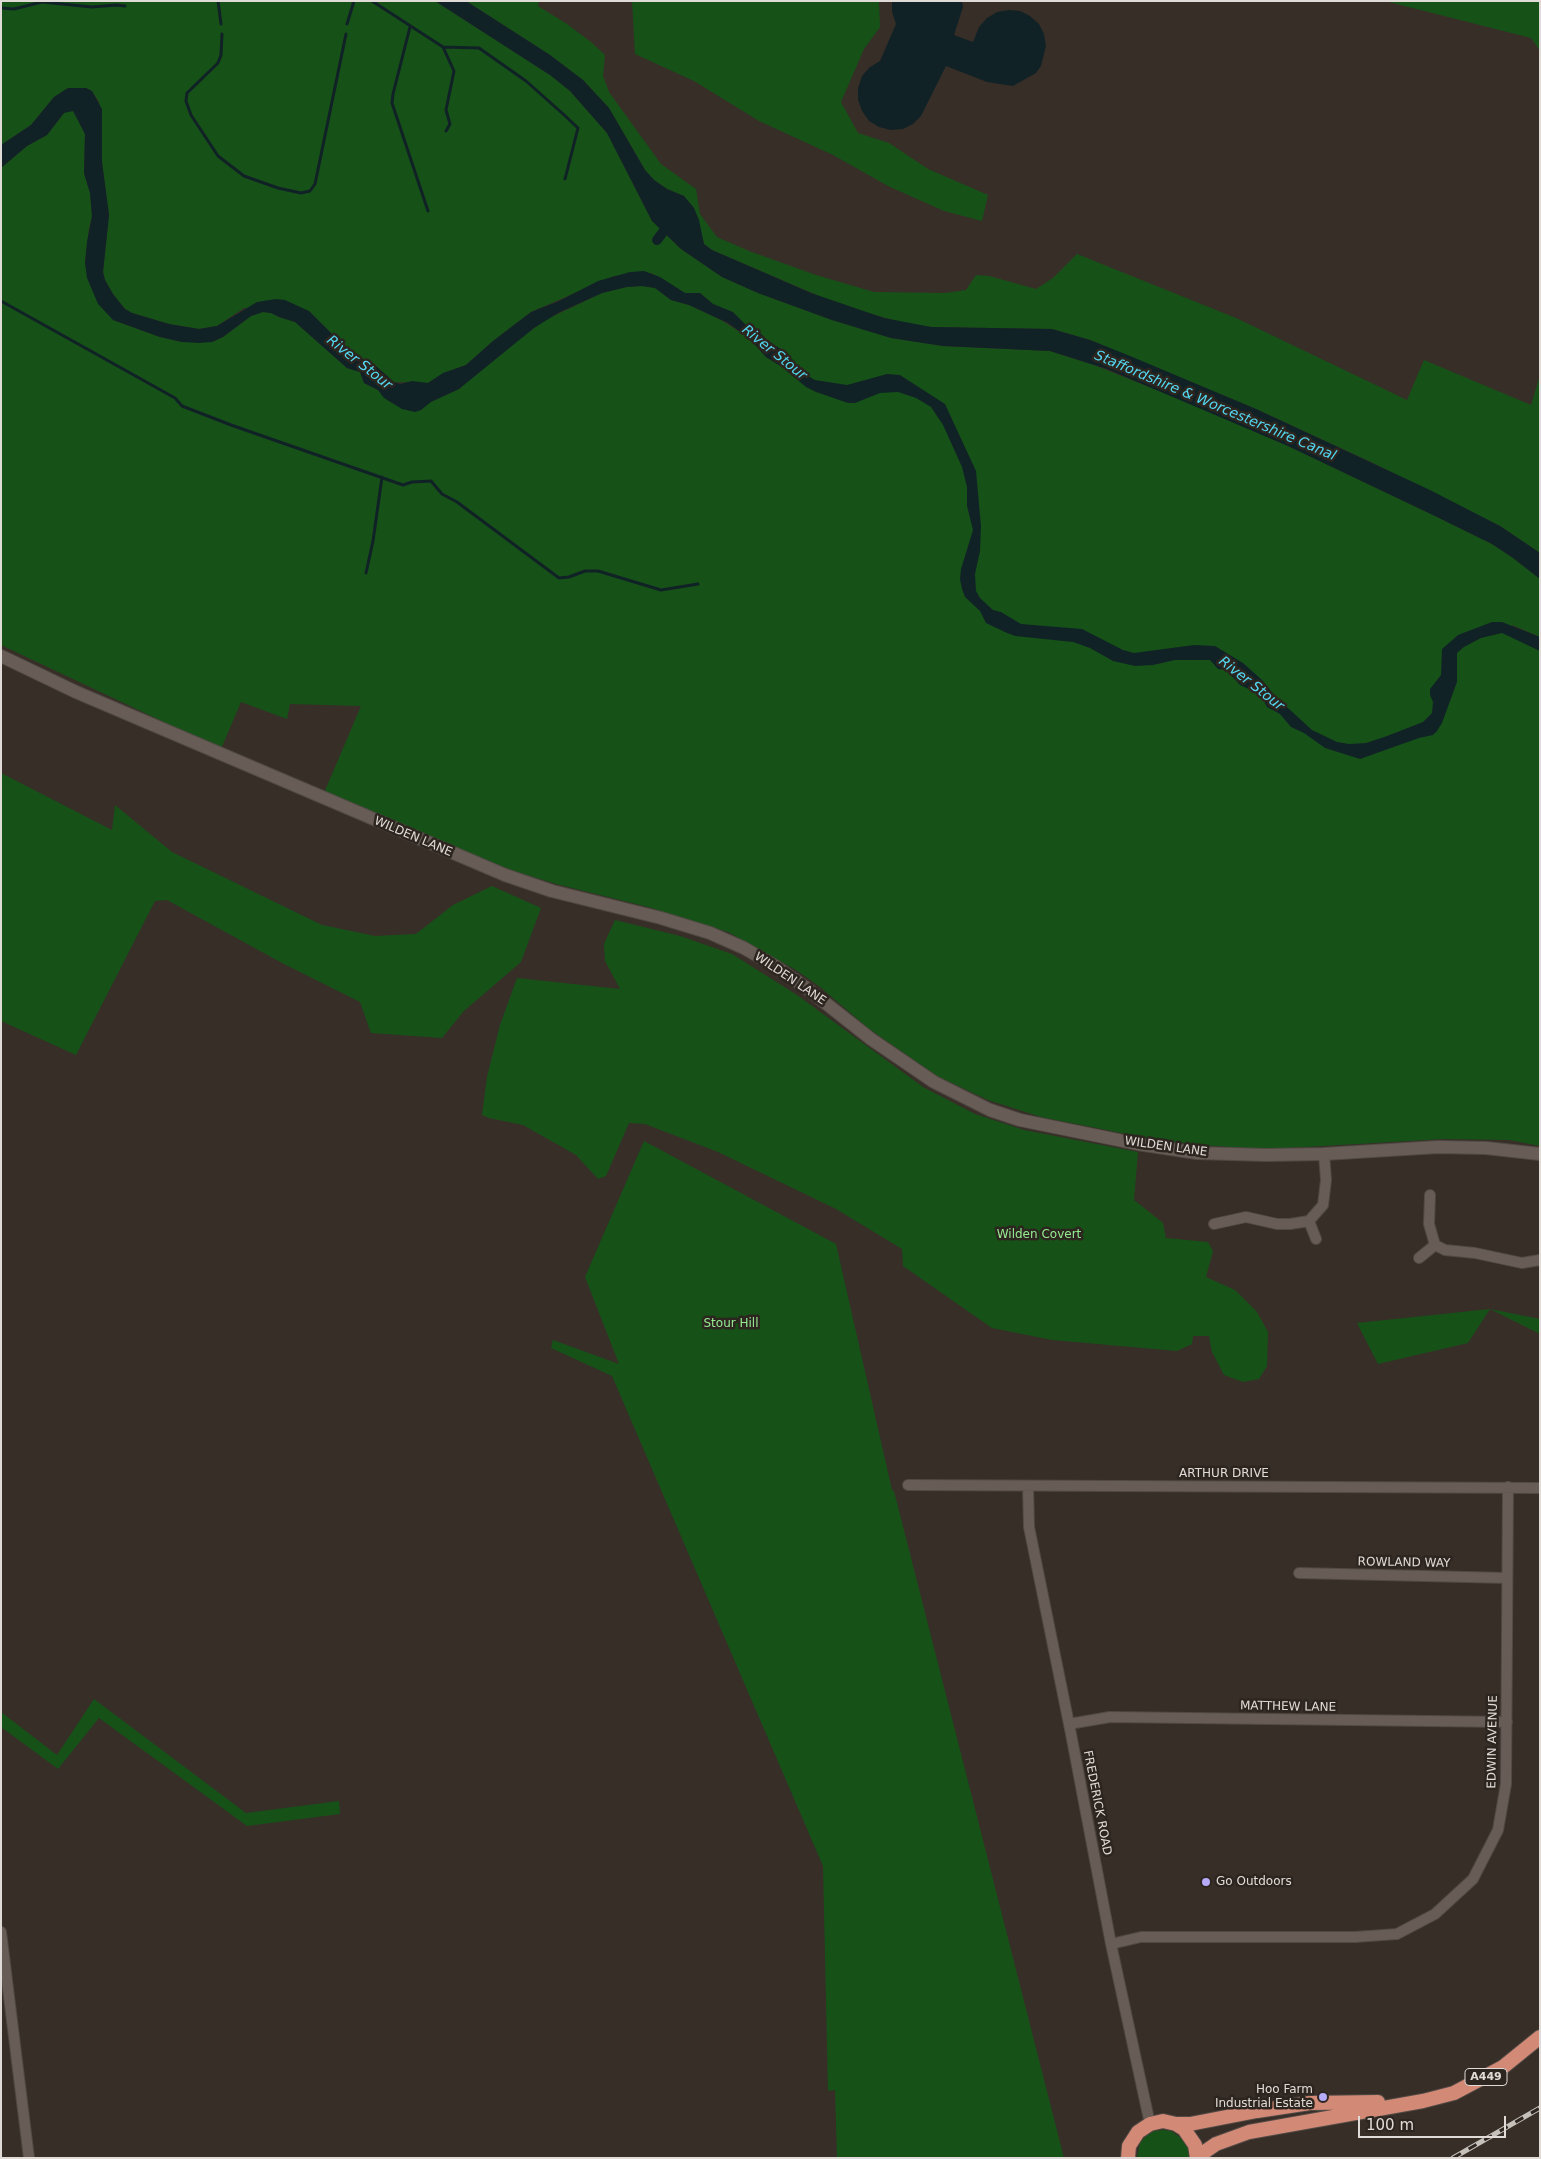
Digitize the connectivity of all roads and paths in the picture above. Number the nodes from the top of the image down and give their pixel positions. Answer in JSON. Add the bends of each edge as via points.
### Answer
{"nodes":[{"id":1,"x":1,"y":656,"type":"edge"},
{"id":2,"x":1324,"y":1154,"type":"junction"},
{"id":3,"x":1540,"y":1154,"type":"edge"},
{"id":4,"x":1430,"y":1195,"type":"dead end"},
{"id":5,"x":1309,"y":1221,"type":"junction"},
{"id":6,"x":1214,"y":1224,"type":"dead end"},
{"id":7,"x":1316,"y":1239,"type":"dead end"},
{"id":8,"x":1436,"y":1245,"type":"junction"},
{"id":9,"x":1419,"y":1258,"type":"dead end"},
{"id":10,"x":1540,"y":1260,"type":"edge"},
{"id":11,"x":908,"y":1485,"type":"dead end"},
{"id":12,"x":1028,"y":1486,"type":"junction"},
{"id":13,"x":1508,"y":1487,"type":"junction"},
{"id":14,"x":1540,"y":1488,"type":"edge"},
{"id":15,"x":1300,"y":1573,"type":"dead end"},
{"id":16,"x":1508,"y":1578,"type":"junction"},
{"id":17,"x":1507,"y":1722,"type":"junction"},
{"id":18,"x":1070,"y":1724,"type":"junction"},
{"id":19,"x":1,"y":1932,"type":"edge"},
{"id":20,"x":1111,"y":1944,"type":"junction"},
{"id":21,"x":1540,"y":2038,"type":"edge"},
{"id":22,"x":1423,"y":2101,"type":"junction"},
{"id":23,"x":1150,"y":2124,"type":"junction"},
{"id":24,"x":1176,"y":2124,"type":"junction"},
{"id":25,"x":1129,"y":2152,"type":"edge"},
{"id":26,"x":1197,"y":2157,"type":"edge"},
{"id":27,"x":29,"y":2158,"type":"edge"},
{"id":28,"x":1116,"y":2158,"type":"edge"}],
"edges":[{"from":1,"to":2,"type":"street","name":"WILDEN LANE","via":[[76,692],[505,875],[552,891],[662,918],[744,948],[802,985],[909,1066],[954,1094],[990,1110],[1049,1127],[1174,1150],[1248,1155]]},
{"from":2,"to":3,"type":"street","name":"WILDEN LANE","via":[[1447,1147]]},
{"from":2,"to":5,"type":"street","via":[[1326,1180],[1323,1205]]},
{"from":4,"to":8,"type":"street","via":[[1429,1224]]},
{"from":5,"to":6,"type":"street","via":[[1277,1224],[1246,1217]]},
{"from":5,"to":7,"type":"street"},
{"from":8,"to":9,"type":"street"},
{"from":8,"to":10,"type":"street","via":[[1445,1250],[1522,1263]]},
{"from":11,"to":12,"type":"street","name":"ARTHUR DRIVE"},
{"from":12,"to":13,"type":"street","name":"ARTHUR DRIVE"},
{"from":12,"to":18,"type":"street","name":"FREDERICK ROAD","via":[[1029,1527]]},
{"from":13,"to":14,"type":"street","name":"ARTHUR DRIVE"},
{"from":13,"to":16,"type":"street","name":"EDWIN AVENUE"},
{"from":15,"to":16,"type":"street","name":"ROWLAND WAY"},
{"from":16,"to":17,"type":"street","name":"EDWIN AVENUE"},
{"from":17,"to":18,"type":"street","name":"MATTHEW LANE","via":[[1110,1717]]},
{"from":17,"to":20,"type":"street","name":"EDWIN AVENUE","via":[[1506,1784],[1498,1830],[1473,1879],[1435,1914],[1397,1934],[1355,1937],[1141,1937]]},
{"from":18,"to":20,"type":"street","name":"FREDERICK ROAD"},
{"from":19,"to":27,"type":"street"},
{"from":20,"to":23,"type":"street","name":"FREDERICK ROAD"},
{"from":21,"to":22,"type":"highway","number":"A449","via":[[1486,2077],[1454,2093]]},
{"from":22,"to":24,"type":"highway","number":"A449","via":[[1310,2103]]},
{"from":22,"to":26,"type":"highway","number":"A449","via":[[1249,2132],[1216,2144]]},
{"from":23,"to":24,"type":"highway","number":"A449","via":[[1163,2121]]},
{"from":23,"to":25,"type":"highway","via":[[1138,2132]]},
{"from":24,"to":26,"type":"highway","number":"A449","via":[[1191,2136]]},
{"from":25,"to":28,"type":"highway"}]}
